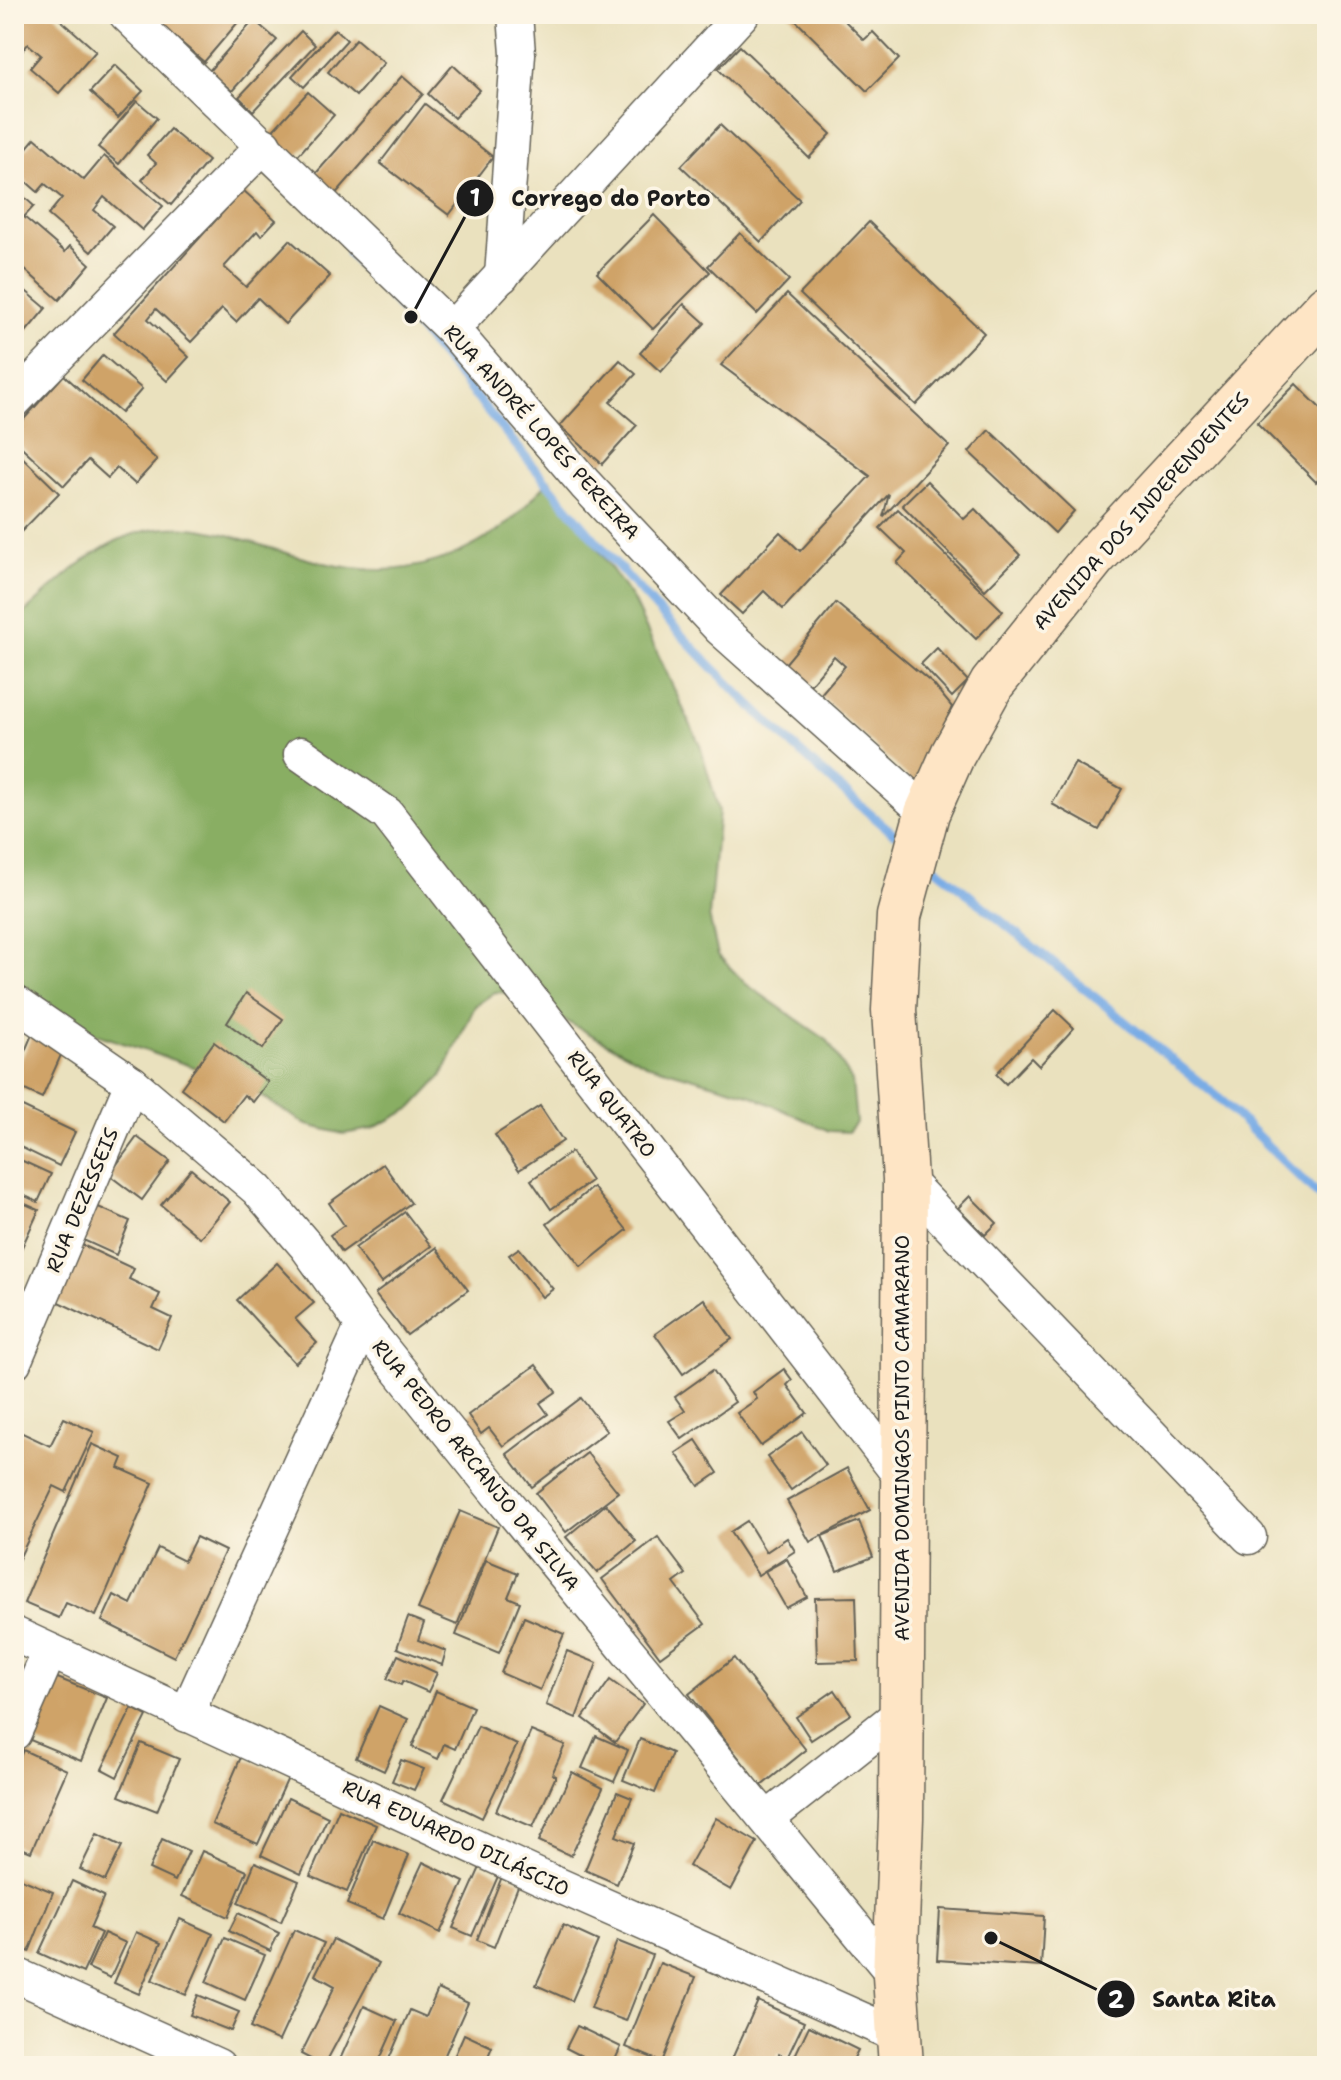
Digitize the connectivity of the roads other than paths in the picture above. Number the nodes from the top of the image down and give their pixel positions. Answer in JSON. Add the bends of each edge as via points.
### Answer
{"nodes":[{"id":1,"x":126,"y":14,"type":"edge"},
{"id":2,"x":515,"y":14,"type":"edge"},
{"id":3,"x":742,"y":14,"type":"edge"},
{"id":4,"x":256,"y":154,"type":"junction"},
{"id":5,"x":502,"y":276,"type":"junction"},
{"id":6,"x":1327,"y":306,"type":"edge"},
{"id":7,"x":452,"y":329,"type":"junction"},
{"id":8,"x":14,"y":401,"type":"edge"},
{"id":9,"x":301,"y":754,"type":"dead end"},
{"id":10,"x":927,"y":813,"type":"junction"},
{"id":11,"x":14,"y":1002,"type":"edge"},
{"id":12,"x":132,"y":1083,"type":"junction"},
{"id":13,"x":905,"y":1179,"type":"junction"},
{"id":14,"x":363,"y":1325,"type":"junction"},
{"id":15,"x":14,"y":1362,"type":"edge"},
{"id":16,"x":901,"y":1477,"type":"junction"},
{"id":17,"x":1249,"y":1537,"type":"dead end"},
{"id":18,"x":14,"y":1634,"type":"edge"},
{"id":19,"x":50,"y":1651,"type":"junction"},
{"id":20,"x":901,"y":1713,"type":"junction"},
{"id":21,"x":186,"y":1715,"type":"junction"},
{"id":22,"x":14,"y":1733,"type":"edge"},
{"id":23,"x":767,"y":1819,"type":"junction"},
{"id":24,"x":14,"y":1974,"type":"edge"},
{"id":25,"x":895,"y":1976,"type":"junction"},
{"id":26,"x":901,"y":2051,"type":"edge"},
{"id":27,"x":218,"y":2066,"type":"edge"}],
"edges":[{"from":1,"to":4,"type":"street","name":"RUA ANDRÉ LOPES PEREIRA"},
{"from":2,"to":5,"type":"street","via":[[518,54]]},
{"from":3,"to":5,"type":"street"},
{"from":4,"to":7,"type":"street","name":"RUA ANDRÉ LOPES PEREIRA"},
{"from":4,"to":8,"type":"street"},
{"from":5,"to":7,"type":"street"},
{"from":6,"to":10,"type":"main road","name":"AVENIDA DOS INDEPENDENTES","via":[[1045,616],[992,684]]},
{"from":7,"to":10,"type":"street","name":"RUA ANDRÉ LOPES PEREIRA","via":[[585,484],[721,629]]},
{"from":9,"to":16,"type":"street","name":"RUA QUATRO","via":[[387,814]]},
{"from":10,"to":13,"type":"main road","name":"AVENIDA DOMINGOS PINTO CAMARANO","via":[[899,916],[894,1010]]},
{"from":11,"to":12,"type":"street","name":"RUA PEDRO ARCANJO DA SILVA"},
{"from":12,"to":14,"type":"street","name":"RUA PEDRO ARCANJO DA SILVA","via":[[257,1189]]},
{"from":12,"to":15,"type":"street","name":"RUA DEZESSEIS"},
{"from":13,"to":16,"type":"main road","name":"AVENIDA DOMINGOS PINTO CAMARANO"},
{"from":13,"to":17,"type":"street"},
{"from":14,"to":21,"type":"street"},
{"from":14,"to":23,"type":"street","name":"RUA PEDRO ARCANJO DA SILVA"},
{"from":16,"to":20,"type":"main road","name":"AVENIDA DOMINGOS PINTO CAMARANO"},
{"from":18,"to":19,"type":"street","name":"RUA EDUARDO DILÁSCIO"},
{"from":19,"to":21,"type":"street","name":"RUA EDUARDO DILÁSCIO"},
{"from":19,"to":22,"type":"street"},
{"from":20,"to":23,"type":"street"},
{"from":20,"to":25,"type":"main road","name":"AVENIDA DOMINGOS PINTO CAMARANO"},
{"from":21,"to":26,"type":"street","name":"RUA EDUARDO DILÁSCIO"},
{"from":23,"to":25,"type":"street","name":"RUA PEDRO ARCANJO DA SILVA"},
{"from":24,"to":27,"type":"street"},
{"from":25,"to":26,"type":"main road","name":"AVENIDA DOMINGOS PINTO CAMARANO"}]}
